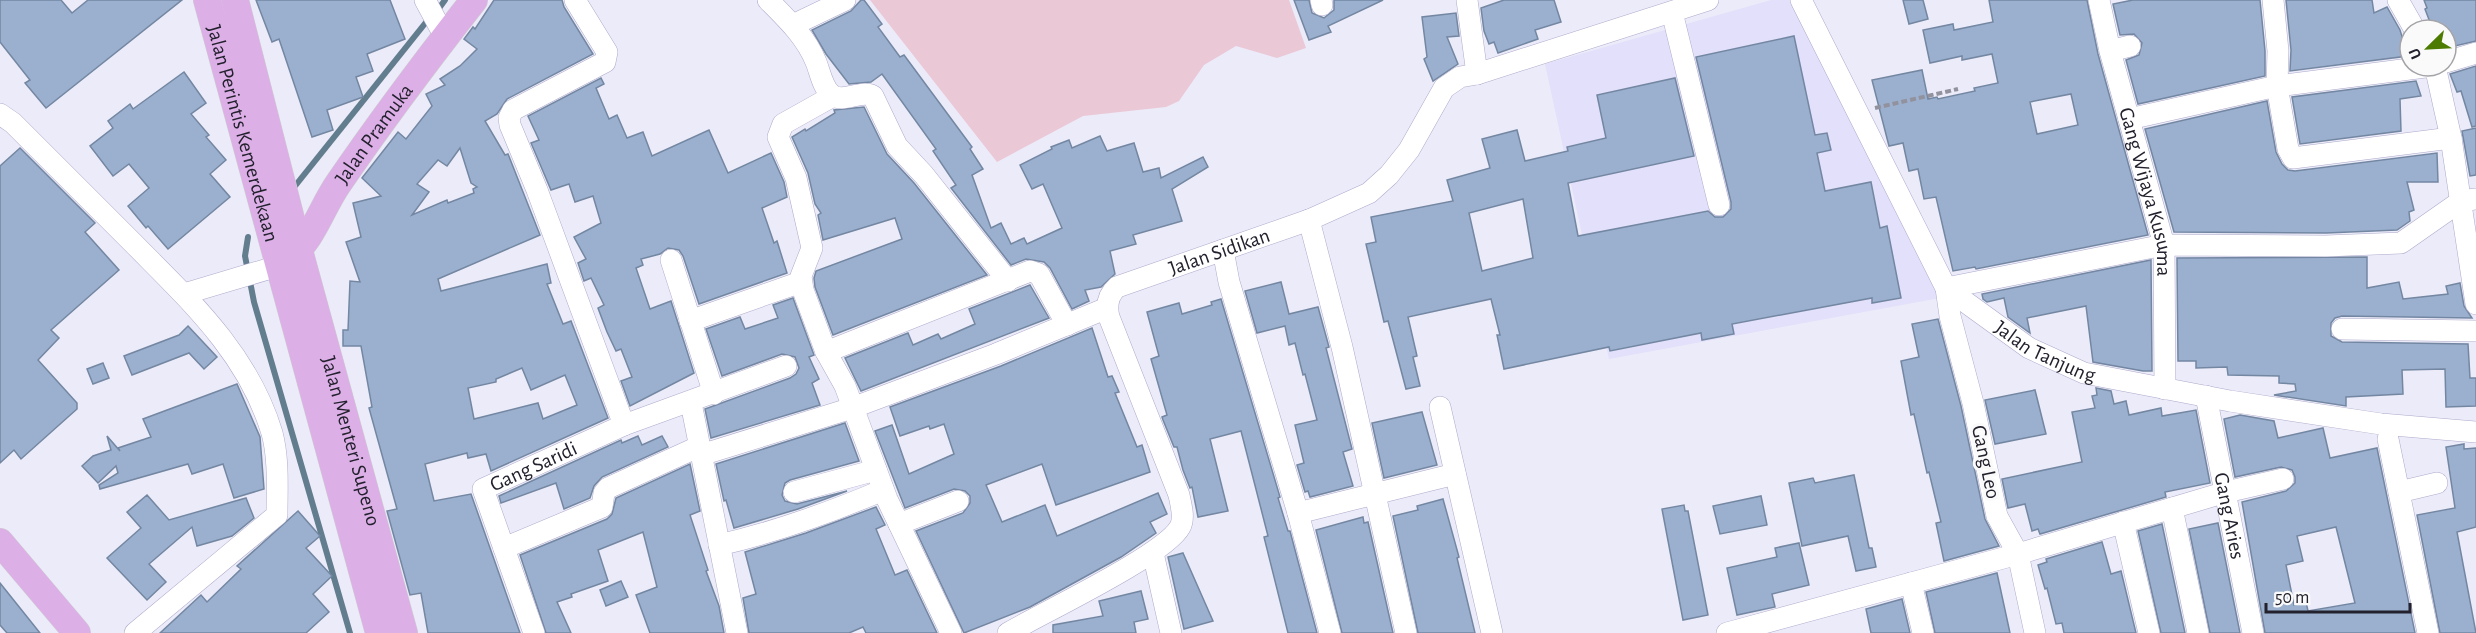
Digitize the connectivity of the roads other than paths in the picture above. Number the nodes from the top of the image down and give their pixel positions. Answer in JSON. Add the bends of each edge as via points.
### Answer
{"nodes":[{"id":1,"x":207,"y":0,"type":"edge"},
{"id":2,"x":235,"y":0,"type":"edge"},
{"id":3,"x":424,"y":0,"type":"edge"},
{"id":4,"x":474,"y":0,"type":"edge"},
{"id":5,"x":575,"y":0,"type":"edge"},
{"id":6,"x":768,"y":0,"type":"edge"},
{"id":7,"x":845,"y":0,"type":"edge"},
{"id":8,"x":1467,"y":0,"type":"edge"},
{"id":9,"x":1708,"y":0,"type":"edge"},
{"id":10,"x":1801,"y":0,"type":"edge"},
{"id":11,"x":2099,"y":0,"type":"edge"},
{"id":12,"x":2272,"y":0,"type":"edge"},
{"id":13,"x":2398,"y":0,"type":"edge"},
{"id":14,"x":1672,"y":12,"type":"junction"},
{"id":15,"x":2408,"y":18,"type":"edge"},
{"id":16,"x":793,"y":25,"type":"junction"},
{"id":17,"x":445,"y":37,"type":"junction"},
{"id":18,"x":2476,"y":53,"type":"edge"},
{"id":19,"x":2458,"y":58,"type":"edge"},
{"id":20,"x":2398,"y":71,"type":"edge"},
{"id":21,"x":1477,"y":74,"type":"junction"},
{"id":22,"x":2437,"y":78,"type":"edge"},
{"id":23,"x":2277,"y":86,"type":"junction"},
{"id":24,"x":833,"y":96,"type":"junction"},
{"id":25,"x":0,"y":114,"type":"edge"},
{"id":26,"x":2128,"y":119,"type":"junction"},
{"id":27,"x":2451,"y":138,"type":"junction"},
{"id":28,"x":2468,"y":200,"type":"edge"},
{"id":29,"x":1719,"y":205,"type":"dead end"},
{"id":30,"x":1308,"y":220,"type":"junction"},
{"id":31,"x":2164,"y":245,"type":"junction"},
{"id":32,"x":299,"y":250,"type":"junction"},
{"id":33,"x":1223,"y":250,"type":"junction"},
{"id":34,"x":671,"y":260,"type":"dead end"},
{"id":35,"x":267,"y":270,"type":"junction"},
{"id":36,"x":1008,"y":281,"type":"junction"},
{"id":37,"x":801,"y":282,"type":"junction"},
{"id":38,"x":1946,"y":288,"type":"junction"},
{"id":39,"x":184,"y":294,"type":"junction"},
{"id":40,"x":2476,"y":304,"type":"edge"},
{"id":41,"x":1107,"y":308,"type":"junction"},
{"id":42,"x":690,"y":321,"type":"junction"},
{"id":43,"x":1067,"y":325,"type":"junction"},
{"id":44,"x":2342,"y":329,"type":"dead end"},
{"id":45,"x":2476,"y":331,"type":"edge"},
{"id":46,"x":826,"y":352,"type":"junction"},
{"id":47,"x":786,"y":366,"type":"dead end"},
{"id":48,"x":2165,"y":389,"type":"junction"},
{"id":49,"x":714,"y":394,"type":"junction"},
{"id":50,"x":2206,"y":396,"type":"junction"},
{"id":51,"x":691,"y":403,"type":"junction"},
{"id":52,"x":1440,"y":407,"type":"dead end"},
{"id":53,"x":852,"y":408,"type":"junction"},
{"id":54,"x":624,"y":425,"type":"junction"},
{"id":55,"x":2476,"y":432,"type":"edge"},
{"id":56,"x":2388,"y":439,"type":"dead end"},
{"id":57,"x":700,"y":450,"type":"junction"},
{"id":58,"x":876,"y":470,"type":"junction"},
{"id":59,"x":1455,"y":474,"type":"junction"},
{"id":60,"x":2283,"y":478,"type":"dead end"},
{"id":61,"x":2437,"y":483,"type":"dead end"},
{"id":62,"x":883,"y":490,"type":"junction"},
{"id":63,"x":794,"y":492,"type":"dead end"},
{"id":64,"x":2226,"y":492,"type":"junction"},
{"id":65,"x":2399,"y":492,"type":"junction"},
{"id":66,"x":1374,"y":494,"type":"junction"},
{"id":67,"x":958,"y":501,"type":"dead end"},
{"id":68,"x":2172,"y":508,"type":"junction"},
{"id":69,"x":1298,"y":513,"type":"junction"},
{"id":70,"x":2123,"y":522,"type":"junction"},
{"id":71,"x":898,"y":524,"type":"junction"},
{"id":72,"x":362,"y":532,"type":"junction"},
{"id":73,"x":0,"y":542,"type":"edge"},
{"id":74,"x":719,"y":545,"type":"junction"},
{"id":75,"x":504,"y":548,"type":"junction"},
{"id":76,"x":1153,"y":553,"type":"junction"},
{"id":77,"x":2018,"y":554,"type":"junction"},
{"id":78,"x":1911,"y":583,"type":"junction"},
{"id":79,"x":730,"y":631,"type":"edge"},
{"id":80,"x":77,"y":633,"type":"edge"},
{"id":81,"x":135,"y":633,"type":"edge"},
{"id":82,"x":379,"y":633,"type":"edge"},
{"id":83,"x":404,"y":633,"type":"edge"},
{"id":84,"x":534,"y":633,"type":"edge"},
{"id":85,"x":951,"y":633,"type":"edge"},
{"id":86,"x":1008,"y":633,"type":"edge"},
{"id":87,"x":1171,"y":633,"type":"edge"},
{"id":88,"x":1330,"y":633,"type":"edge"},
{"id":89,"x":1406,"y":633,"type":"edge"},
{"id":90,"x":1492,"y":633,"type":"edge"},
{"id":91,"x":1727,"y":633,"type":"edge"},
{"id":92,"x":1923,"y":633,"type":"edge"},
{"id":93,"x":2035,"y":633,"type":"edge"},
{"id":94,"x":2149,"y":633,"type":"edge"},
{"id":95,"x":2198,"y":633,"type":"edge"},
{"id":96,"x":2253,"y":633,"type":"edge"},
{"id":97,"x":2428,"y":633,"type":"edge"}],
"edges":[{"from":1,"to":35,"type":"main road","name":"Jalan Perintis Kemerdekaan"},
{"from":2,"to":32,"type":"main road","name":"Jalan Perintis Kemerdekaan"},
{"from":3,"to":17,"type":"street"},
{"from":4,"to":17,"type":"main road","name":"Jalan Pramuka"},
{"from":5,"to":54,"type":"street","via":[[607,52],[605,62],[513,110],[509,118]]},
{"from":6,"to":16,"type":"street"},
{"from":7,"to":16,"type":"street"},
{"from":8,"to":21,"type":"street"},
{"from":9,"to":14,"type":"street","name":"Jalan Sidikan"},
{"from":10,"to":38,"type":"street","name":"Jalan Tanjung"},
{"from":11,"to":26,"type":"street","name":"Gang Wijaya Kusuma","via":[[2120,48]]},
{"from":12,"to":23,"type":"street","via":[[2278,51]]},
{"from":13,"to":15,"type":"street"},
{"from":14,"to":21,"type":"street","name":"Jalan Sidikan"},
{"from":14,"to":29,"type":"street"},
{"from":16,"to":24,"type":"street","via":[[810,47]]},
{"from":17,"to":32,"type":"main road","name":"Jalan Pramuka","via":[[331,194]]},
{"from":18,"to":19,"type":"street"},
{"from":20,"to":23,"type":"street"},
{"from":21,"to":30,"type":"street","name":"Jalan Sidikan","via":[[1460,77],[1444,88],[1409,150],[1370,193]]},
{"from":22,"to":27,"type":"street"},
{"from":23,"to":26,"type":"street"},
{"from":23,"to":27,"type":"street","via":[[2288,149],[2296,159]]},
{"from":24,"to":36,"type":"street","via":[[873,96],[897,146]]},
{"from":24,"to":37,"type":"street","via":[[783,124],[780,141],[796,178],[812,248]]},
{"from":25,"to":39,"type":"street"},
{"from":26,"to":31,"type":"street","name":"Gang Wijaya Kusuma"},
{"from":27,"to":28,"type":"street"},
{"from":28,"to":31,"type":"street","via":[[2401,243]]},
{"from":28,"to":40,"type":"street"},
{"from":30,"to":33,"type":"street","name":"Jalan Sidikan"},
{"from":30,"to":66,"type":"street","via":[[1342,347]]},
{"from":31,"to":38,"type":"street"},
{"from":31,"to":48,"type":"street","name":"Gang Wijaya Kusuma"},
{"from":32,"to":35,"type":"main road","name":"Jalan Pramuka"},
{"from":32,"to":72,"type":"main road","name":"Jalan Menteri Supeno"},
{"from":33,"to":41,"type":"street","name":"Jalan Sidikan","via":[[1117,287]]},
{"from":33,"to":69,"type":"street","via":[[1244,337]]},
{"from":34,"to":42,"type":"street"},
{"from":35,"to":39,"type":"street"},
{"from":35,"to":72,"type":"main road","name":"Jalan Menteri Supeno"},
{"from":36,"to":43,"type":"street","via":[[1030,272],[1039,274]]},
{"from":36,"to":46,"type":"street"},
{"from":37,"to":42,"type":"street"},
{"from":37,"to":46,"type":"street"},
{"from":38,"to":48,"type":"street","name":"Jalan Tanjung","via":[[2030,348],[2056,361],[2084,373]]},
{"from":38,"to":77,"type":"street","name":"Gang Leo","via":[[1997,516]]},
{"from":39,"to":81,"type":"street","via":[[230,347],[260,402],[277,463],[277,515]]},
{"from":41,"to":43,"type":"street"},
{"from":41,"to":76,"type":"street","via":[[1179,495],[1182,524]]},
{"from":42,"to":49,"type":"street"},
{"from":43,"to":53,"type":"street"},
{"from":44,"to":45,"type":"street"},
{"from":46,"to":53,"type":"street"},
{"from":47,"to":49,"type":"street"},
{"from":48,"to":50,"type":"street","name":"Jalan Tanjung"},
{"from":49,"to":51,"type":"street"},
{"from":50,"to":55,"type":"street","name":"Jalan Tanjung","via":[[2381,424]]},
{"from":50,"to":64,"type":"street","name":"Gang Aries"},
{"from":51,"to":54,"type":"street"},
{"from":51,"to":57,"type":"street"},
{"from":52,"to":59,"type":"street"},
{"from":53,"to":57,"type":"street"},
{"from":53,"to":58,"type":"street"},
{"from":54,"to":75,"type":"street","name":"Gang Saridi","via":[[483,489]]},
{"from":56,"to":65,"type":"street"},
{"from":57,"to":74,"type":"street"},
{"from":57,"to":75,"type":"street","via":[[608,488],[602,507]]},
{"from":58,"to":62,"type":"street"},
{"from":58,"to":63,"type":"street"},
{"from":59,"to":66,"type":"street"},
{"from":59,"to":90,"type":"street"},
{"from":60,"to":64,"type":"street"},
{"from":61,"to":65,"type":"street"},
{"from":62,"to":71,"type":"street"},
{"from":62,"to":74,"type":"street","via":[[827,514]]},
{"from":64,"to":68,"type":"street"},
{"from":64,"to":96,"type":"street","name":"Gang Aries"},
{"from":65,"to":97,"type":"street"},
{"from":66,"to":69,"type":"street"},
{"from":66,"to":89,"type":"street"},
{"from":67,"to":71,"type":"street"},
{"from":68,"to":70,"type":"street"},
{"from":68,"to":95,"type":"street"},
{"from":69,"to":88,"type":"street"},
{"from":70,"to":77,"type":"street"},
{"from":70,"to":94,"type":"street"},
{"from":71,"to":85,"type":"street"},
{"from":72,"to":82,"type":"main road","name":"Jalan Menteri Supeno"},
{"from":72,"to":83,"type":"main road","name":"Jalan Menteri Supeno"},
{"from":73,"to":80,"type":"main road"},
{"from":74,"to":79,"type":"street"},
{"from":75,"to":84,"type":"street","name":"Gang Saridi"},
{"from":76,"to":86,"type":"street"},
{"from":76,"to":87,"type":"street"},
{"from":77,"to":78,"type":"street"},
{"from":77,"to":93,"type":"street","name":"Gang Leo"},
{"from":78,"to":91,"type":"street"},
{"from":78,"to":92,"type":"street"}]}
